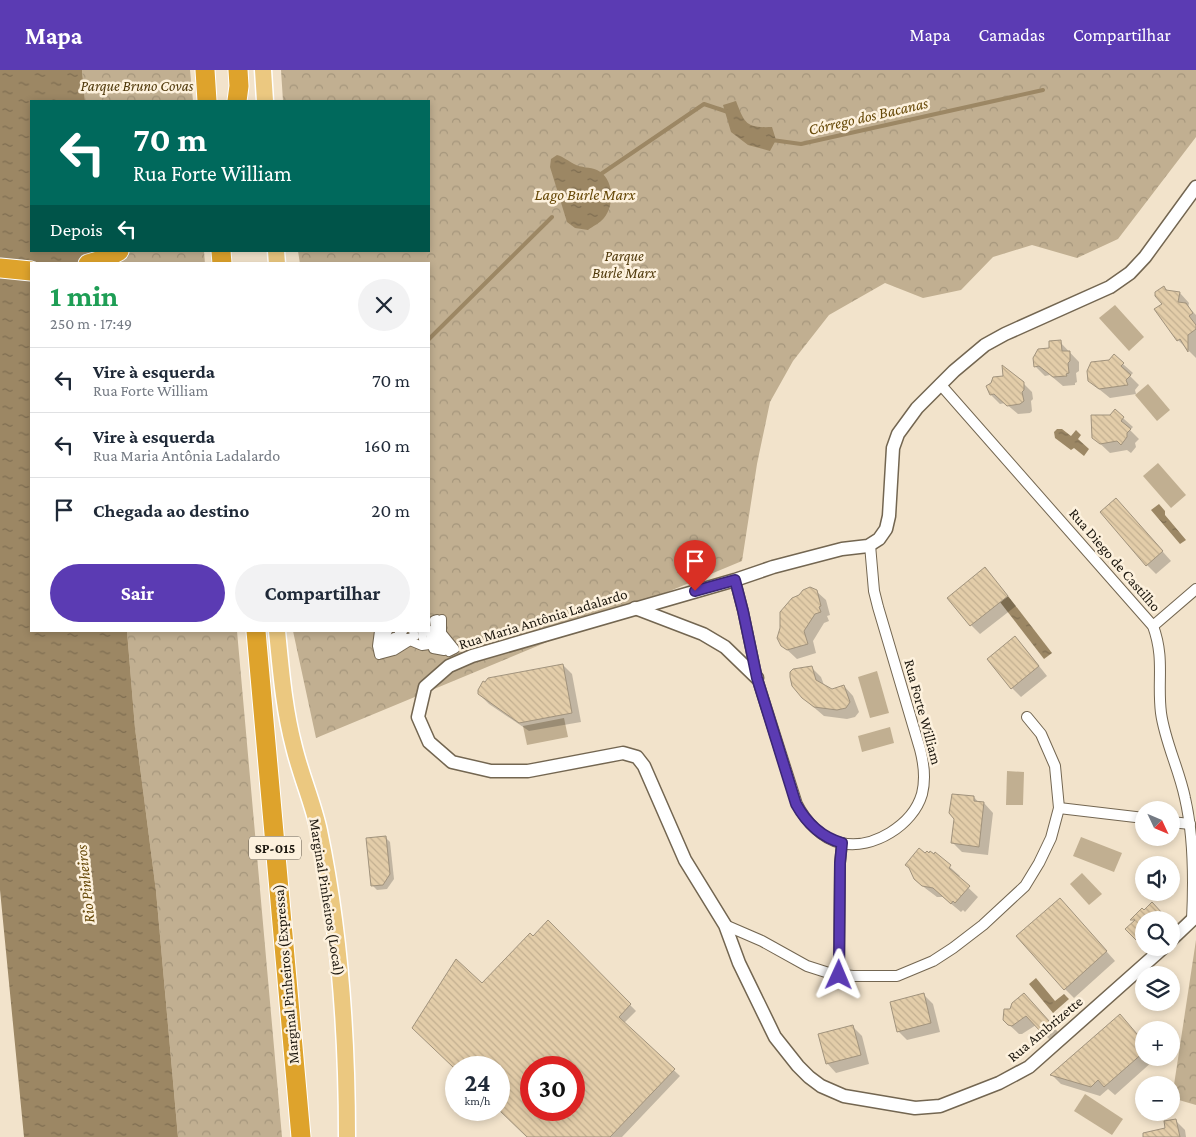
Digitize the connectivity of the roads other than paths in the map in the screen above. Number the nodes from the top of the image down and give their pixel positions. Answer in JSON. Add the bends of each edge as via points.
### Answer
{"nodes":[{"id":1,"x":204,"y":70,"type":"edge"},
{"id":2,"x":238,"y":70,"type":"edge"},
{"id":3,"x":263,"y":70,"type":"edge"},
{"id":4,"x":207,"y":100,"type":"edge"},
{"id":5,"x":237,"y":100,"type":"edge"},
{"id":6,"x":265,"y":100,"type":"edge"},
{"id":7,"x":1196,"y":187,"type":"edge"},
{"id":8,"x":117,"y":252,"type":"edge"},
{"id":9,"x":95,"y":262,"type":"edge"},
{"id":10,"x":0,"y":268,"type":"edge"},
{"id":11,"x":30,"y":271,"type":"edge"},
{"id":12,"x":940,"y":384,"type":"junction"},
{"id":13,"x":870,"y":544,"type":"junction"},
{"id":14,"x":735,"y":580,"type":"junction"},
{"id":15,"x":1196,"y":589,"type":"edge"},
{"id":16,"x":635,"y":608,"type":"junction"},
{"id":17,"x":442,"y":619,"type":"dead end"},
{"id":18,"x":1153,"y":626,"type":"junction"},
{"id":19,"x":256,"y":632,"type":"edge"},
{"id":20,"x":277,"y":632,"type":"edge"},
{"id":21,"x":379,"y":632,"type":"edge"},
{"id":22,"x":383,"y":632,"type":"edge"},
{"id":23,"x":388,"y":632,"type":"edge"},
{"id":24,"x":394,"y":632,"type":"edge"},
{"id":25,"x":408,"y":632,"type":"edge"},
{"id":26,"x":413,"y":632,"type":"edge"},
{"id":27,"x":420,"y":632,"type":"edge"},
{"id":28,"x":420,"y":632,"type":"edge"},
{"id":29,"x":429,"y":632,"type":"edge"},
{"id":30,"x":757,"y":678,"type":"junction"},
{"id":31,"x":1027,"y":717,"type":"dead end"},
{"id":32,"x":1059,"y":808,"type":"junction"},
{"id":33,"x":1135,"y":817,"type":"edge"},
{"id":34,"x":1180,"y":823,"type":"edge"},
{"id":35,"x":1190,"y":824,"type":"junction"},
{"id":36,"x":842,"y":843,"type":"junction"},
{"id":37,"x":1194,"y":919,"type":"edge"},
{"id":38,"x":725,"y":925,"type":"junction"},
{"id":39,"x":1180,"y":932,"type":"edge"},
{"id":40,"x":1154,"y":956,"type":"edge"},
{"id":41,"x":839,"y":975,"type":"junction"},
{"id":42,"x":775,"y":1037,"type":"joint"},
{"id":43,"x":301,"y":1137,"type":"edge"},
{"id":44,"x":347,"y":1137,"type":"edge"}],
"edges":[{"from":1,"to":4,"type":"highway"},
{"from":2,"to":5,"type":"highway"},
{"from":3,"to":6,"type":"main road"},
{"from":7,"to":12,"type":"street","via":[[1130,273],[1110,287],[985,344]]},
{"from":8,"to":9,"type":"highway"},
{"from":10,"to":11,"type":"highway"},
{"from":12,"to":13,"type":"street","via":[[898,434],[893,448],[886,529],[879,539]]},
{"from":12,"to":18,"type":"street","name":"Rua Diego de Castilho"},
{"from":13,"to":14,"type":"street","name":"Rua Maria Antônia Ladalardo","via":[[773,567]]},
{"from":13,"to":36,"type":"street","name":"Rua Forte William","via":[[874,591],[920,748],[924,781],[916,808],[894,830],[872,841]]},
{"from":14,"to":16,"type":"street","name":"Rua Maria Antônia Ladalardo"},
{"from":14,"to":30,"type":"street","name":"Rua Forte William"},
{"from":15,"to":18,"type":"street"},
{"from":16,"to":30,"type":"street","via":[[703,634],[725,647]]},
{"from":16,"to":38,"type":"street","name":"Rua Maria Antônia Ladalardo","via":[[472,656],[449,666],[425,687],[418,717],[429,742],[452,762],[491,771],[528,770],[623,753],[637,757],[648,774],[685,860]]},
{"from":17,"to":29,"type":"street","via":[[442,633],[455,649],[449,652],[436,632],[437,619],[434,620],[436,637],[444,651],[433,649]]},
{"from":18,"to":35,"type":"street","name":"Rua Diego de Castilho","via":[[1161,659],[1161,712]]},
{"from":19,"to":43,"type":"highway","name":"Marginal Pinheiros (Expressa)","number":"SP-015"},
{"from":20,"to":44,"type":"main road","name":"Marginal Pinheiros (Local)","via":[[284,702],[318,829],[339,961]]},
{"from":21,"to":27,"type":"street","via":[[376,646],[379,655],[394,651],[410,641],[429,645]]},
{"from":22,"to":28,"type":"street","via":[[381,643],[385,650],[404,640],[418,641]]},
{"from":23,"to":26,"type":"street","via":[[385,637],[388,641],[394,637],[415,636]]},
{"from":24,"to":25,"type":"street","via":[[391,635]]},
{"from":30,"to":36,"type":"street","name":"Rua Forte William","via":[[796,804],[813,827]]},
{"from":31,"to":32,"type":"street","via":[[1041,734],[1055,766]]},
{"from":32,"to":33,"type":"street"},
{"from":32,"to":41,"type":"street","via":[[1051,838],[1025,886],[953,948],[915,970],[897,976]]},
{"from":34,"to":35,"type":"street"},
{"from":35,"to":37,"type":"street","name":"Rua Diego de Castilho"},
{"from":36,"to":41,"type":"street"},
{"from":37,"to":39,"type":"street"},
{"from":38,"to":41,"type":"street","via":[[762,940],[807,966]]},
{"from":38,"to":42,"type":"street","name":"Rua Maria Antônia Ladalardo","via":[[742,970]]},
{"from":40,"to":42,"type":"street","name":"Rua Ambrizette","via":[[1029,1067],[999,1083],[940,1106],[899,1106],[832,1092],[803,1072]]}]}
